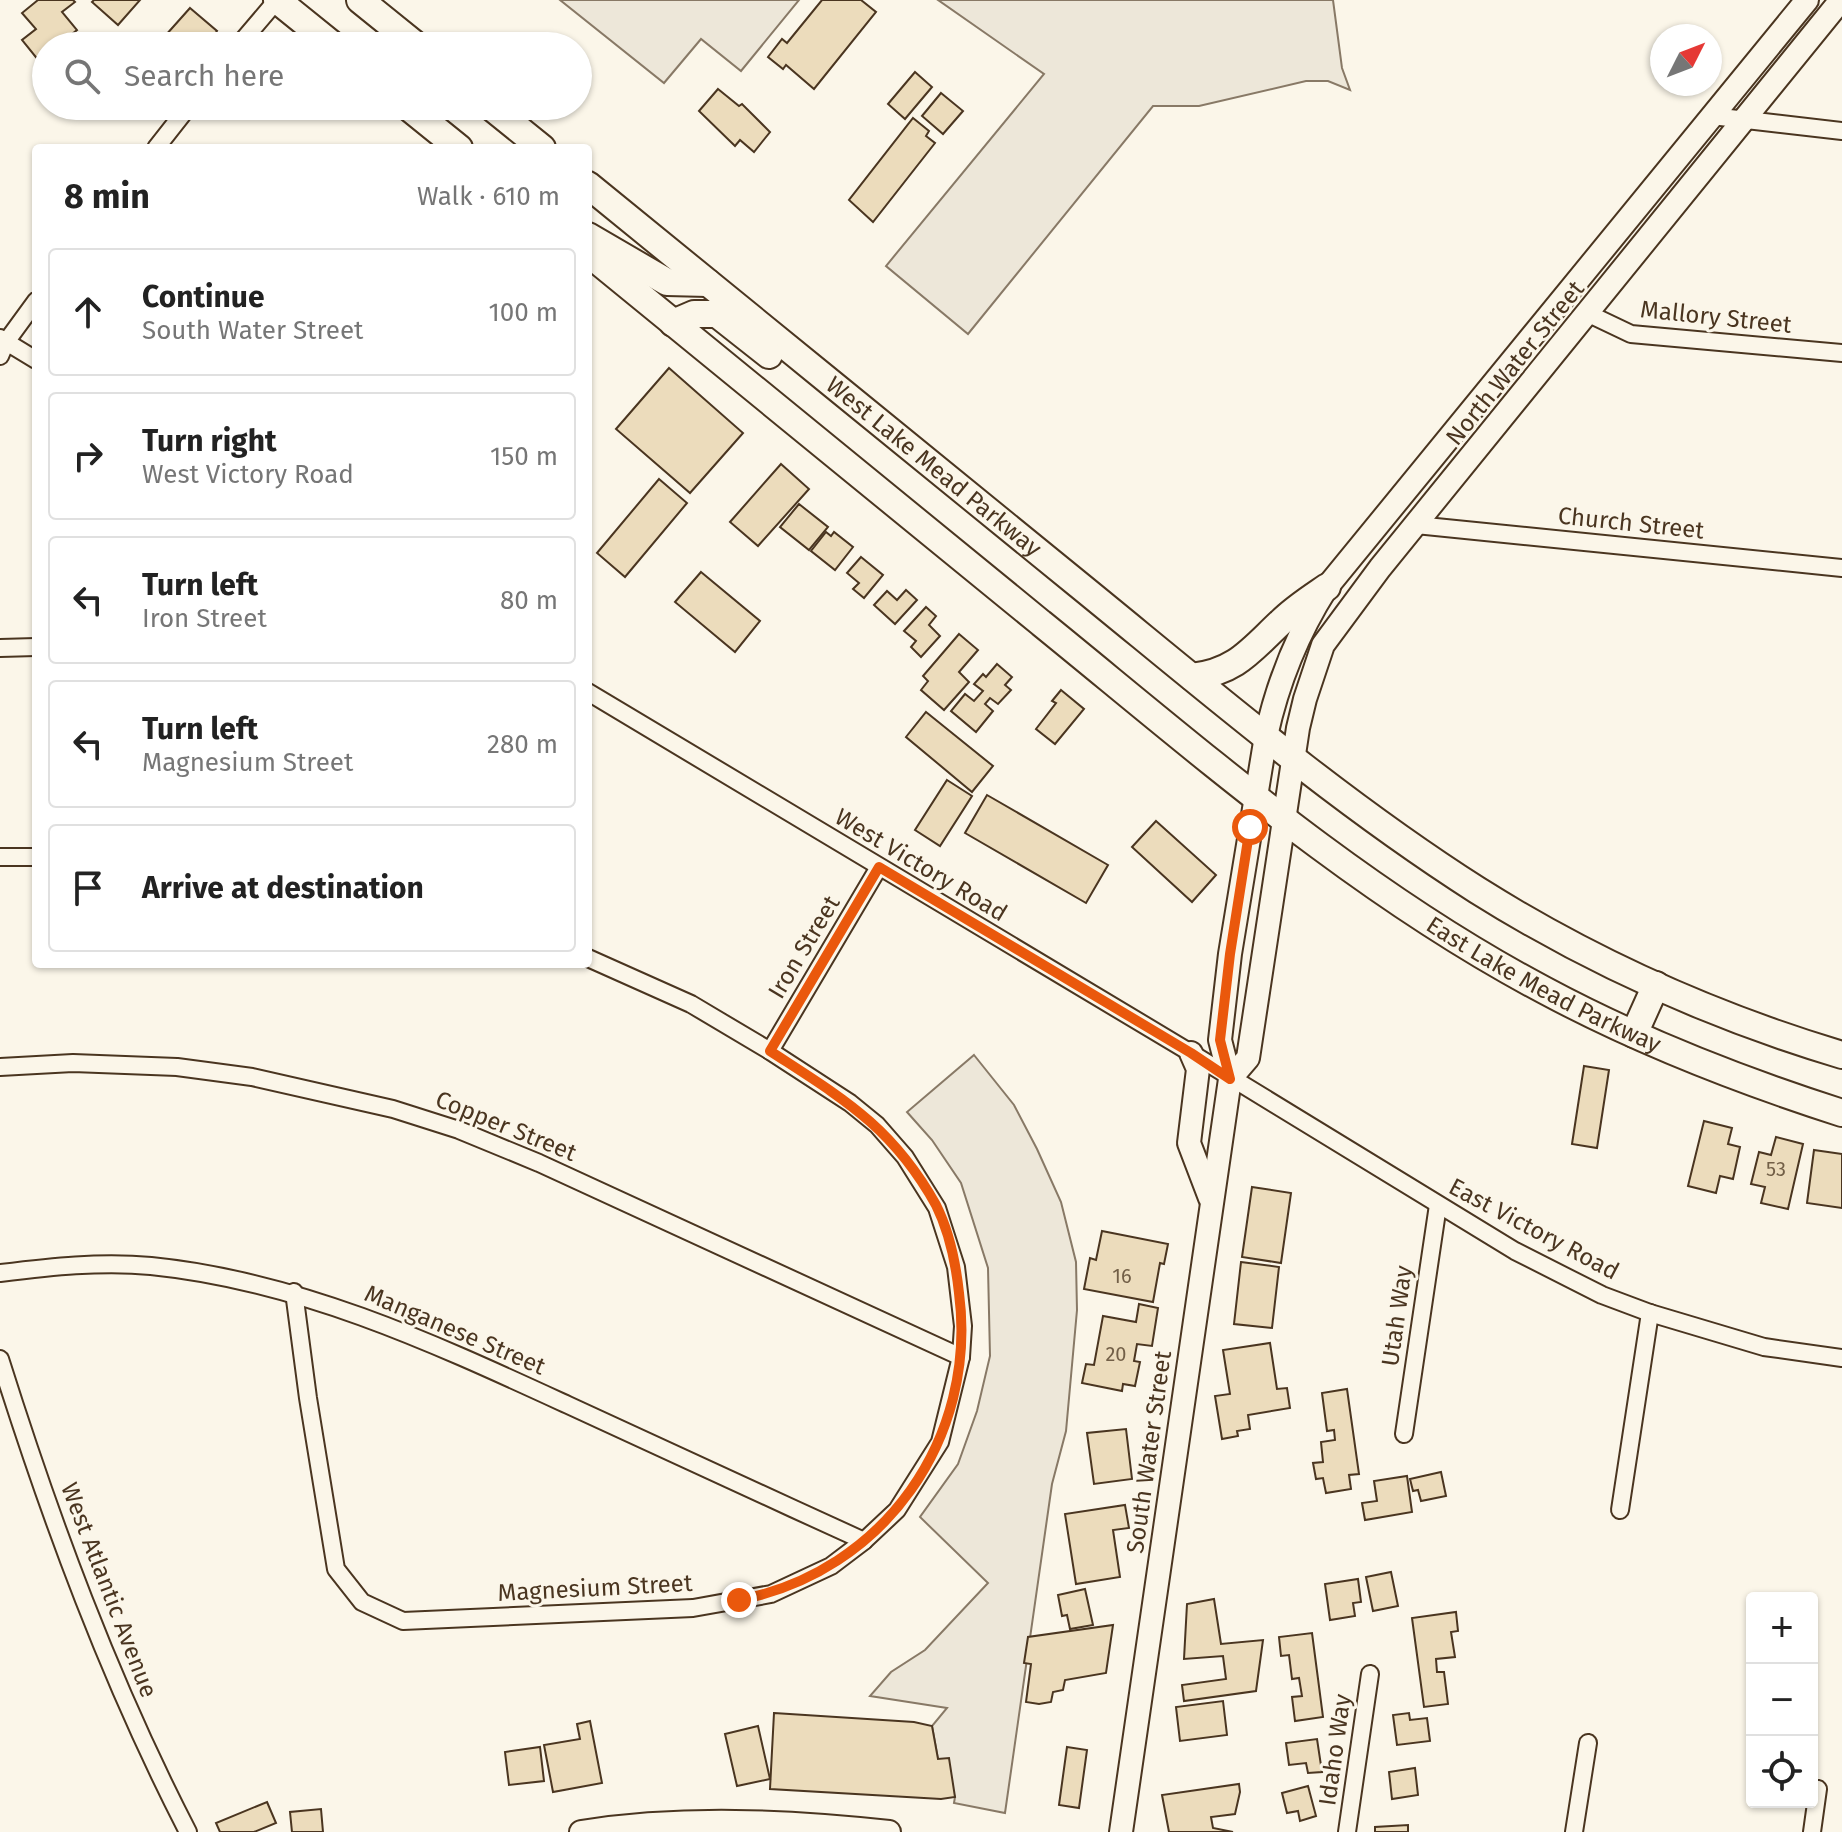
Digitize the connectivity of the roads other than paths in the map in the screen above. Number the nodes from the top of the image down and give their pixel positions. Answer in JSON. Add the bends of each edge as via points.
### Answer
{"nodes":[{"id":1,"x":277,"y":0,"type":"edge"},
{"id":2,"x":360,"y":0,"type":"edge"},
{"id":3,"x":1807,"y":0,"type":"edge"},
{"id":4,"x":1841,"y":0,"type":"edge"},
{"id":5,"x":250,"y":32,"type":"edge"},
{"id":6,"x":317,"y":32,"type":"edge"},
{"id":7,"x":400,"y":32,"type":"edge"},
{"id":8,"x":1712,"y":116,"type":"junction"},
{"id":9,"x":178,"y":120,"type":"edge"},
{"id":10,"x":424,"y":120,"type":"edge"},
{"id":11,"x":507,"y":120,"type":"edge"},
{"id":12,"x":1741,"y":121,"type":"junction"},
{"id":13,"x":1842,"y":131,"type":"edge"},
{"id":14,"x":159,"y":144,"type":"edge"},
{"id":15,"x":454,"y":144,"type":"edge"},
{"id":16,"x":537,"y":144,"type":"edge"},
{"id":17,"x":592,"y":188,"type":"edge"},
{"id":18,"x":592,"y":238,"type":"edge"},
{"id":19,"x":592,"y":256,"type":"edge"},
{"id":20,"x":708,"y":283,"type":"junction"},
{"id":21,"x":32,"y":306,"type":"edge"},
{"id":22,"x":1589,"y":314,"type":"junction"},
{"id":23,"x":673,"y":323,"type":"junction"},
{"id":24,"x":2,"y":345,"type":"edge"},
{"id":25,"x":1842,"y":353,"type":"edge"},
{"id":26,"x":32,"y":358,"type":"edge"},
{"id":27,"x":846,"y":395,"type":"junction"},
{"id":28,"x":1416,"y":525,"type":"junction"},
{"id":29,"x":1842,"y":568,"type":"edge"},
{"id":30,"x":1327,"y":587,"type":"junction"},
{"id":31,"x":32,"y":647,"type":"edge"},
{"id":32,"x":0,"y":648,"type":"edge"},
{"id":33,"x":1192,"y":677,"type":"junction"},
{"id":34,"x":592,"y":694,"type":"edge"},
{"id":35,"x":1280,"y":747,"type":"junction"},
{"id":36,"x":1261,"y":765,"type":"joint"},
{"id":37,"x":1289,"y":788,"type":"joint"},
{"id":38,"x":1270,"y":807,"type":"junction"},
{"id":39,"x":0,"y":857,"type":"edge"},
{"id":40,"x":32,"y":857,"type":"edge"},
{"id":41,"x":879,"y":867,"type":"junction"},
{"id":42,"x":592,"y":960,"type":"edge"},
{"id":43,"x":1656,"y":985,"type":"junction"},
{"id":44,"x":1634,"y":1034,"type":"junction"},
{"id":45,"x":770,"y":1051,"type":"junction"},
{"id":46,"x":1191,"y":1053,"type":"junction"},
{"id":47,"x":1842,"y":1055,"type":"edge"},
{"id":48,"x":0,"y":1067,"type":"edge"},
{"id":49,"x":1230,"y":1079,"type":"junction"},
{"id":50,"x":1842,"y":1113,"type":"edge"},
{"id":51,"x":1212,"y":1202,"type":"junction"},
{"id":52,"x":1438,"y":1205,"type":"junction"},
{"id":53,"x":0,"y":1273,"type":"edge"},
{"id":54,"x":294,"y":1292,"type":"junction"},
{"id":55,"x":1650,"y":1313,"type":"junction"},
{"id":56,"x":961,"y":1357,"type":"junction"},
{"id":57,"x":1842,"y":1358,"type":"edge"},
{"id":58,"x":0,"y":1359,"type":"edge"},
{"id":59,"x":1404,"y":1434,"type":"dead end"},
{"id":60,"x":1620,"y":1510,"type":"dead end"},
{"id":61,"x":864,"y":1541,"type":"junction"},
{"id":62,"x":1370,"y":1674,"type":"dead end"},
{"id":63,"x":1588,"y":1743,"type":"dead end"},
{"id":64,"x":1815,"y":1808,"type":"edge"},
{"id":65,"x":188,"y":1832,"type":"edge"},
{"id":66,"x":581,"y":1832,"type":"edge"},
{"id":67,"x":889,"y":1832,"type":"edge"},
{"id":68,"x":1121,"y":1832,"type":"edge"},
{"id":69,"x":1347,"y":1832,"type":"edge"},
{"id":70,"x":1574,"y":1832,"type":"edge"},
{"id":71,"x":1812,"y":1832,"type":"edge"}],
"edges":[{"from":1,"to":5,"type":"street"},
{"from":1,"to":6,"type":"main road"},
{"from":2,"to":7,"type":"main road"},
{"from":3,"to":8,"type":"main road","name":"North Water Street"},
{"from":4,"to":12,"type":"main road","name":"North Water Street"},
{"from":8,"to":12,"type":"street"},
{"from":8,"to":30,"type":"main road","name":"North Water Street"},
{"from":9,"to":14,"type":"street"},
{"from":10,"to":15,"type":"main road"},
{"from":11,"to":16,"type":"main road"},
{"from":12,"to":13,"type":"street"},
{"from":12,"to":22,"type":"main road","name":"North Water Street"},
{"from":17,"to":20,"type":"main road","name":"West Lake Mead Parkway"},
{"from":18,"to":20,"type":"main road","via":[[667,282]]},
{"from":19,"to":23,"type":"main road"},
{"from":20,"to":27,"type":"main road","name":"West Lake Mead Parkway"},
{"from":21,"to":24,"type":"street"},
{"from":22,"to":25,"type":"street","name":"Mallory Street","via":[[1631,334]]},
{"from":22,"to":28,"type":"main road","name":"North Water Street"},
{"from":23,"to":27,"type":"main road","via":[[694,314],[717,314],[806,384]]},
{"from":23,"to":38,"type":"main road"},
{"from":24,"to":26,"type":"street"},
{"from":27,"to":33,"type":"main road","name":"West Lake Mead Parkway"},
{"from":28,"to":29,"type":"street","name":"Church Street"},
{"from":28,"to":35,"type":"main road","name":"North Water Street","via":[[1323,645],[1305,699]]},
{"from":30,"to":33,"type":"main road","via":[[1233,665]]},
{"from":30,"to":35,"type":"main road","name":"North Water Street","via":[[1294,644],[1273,702]]},
{"from":31,"to":32,"type":"street"},
{"from":33,"to":35,"type":"main road","name":"West Lake Mead Parkway"},
{"from":34,"to":41,"type":"street","name":"West Victory Road"},
{"from":35,"to":36,"type":"main road","name":"North Water Street"},
{"from":35,"to":37,"type":"main road","name":"North Water Street"},
{"from":35,"to":43,"type":"main road","name":"East Lake Mead Parkway","via":[[1481,892]]},
{"from":36,"to":38,"type":"main road","name":"South Water Street"},
{"from":37,"to":38,"type":"main road","name":"South Water Street"},
{"from":38,"to":44,"type":"main road","name":"East Lake Mead Parkway","via":[[1388,895],[1482,955]]},
{"from":38,"to":49,"type":"main road","name":"South Water Street","via":[[1230,954],[1220,1040]]},
{"from":38,"to":49,"type":"main road","name":"South Water Street","via":[[1248,1058]]},
{"from":39,"to":40,"type":"street"},
{"from":41,"to":45,"type":"street","name":"Iron Street"},
{"from":41,"to":46,"type":"street","name":"West Victory Road"},
{"from":42,"to":45,"type":"street","name":"Magnesium Street","via":[[691,1004]]},
{"from":43,"to":44,"type":"main road"},
{"from":43,"to":47,"type":"main road","name":"East Lake Mead Parkway"},
{"from":44,"to":50,"type":"main road","name":"East Lake Mead Parkway","via":[[1754,1084]]},
{"from":45,"to":56,"type":"street","name":"Magnesium Street","via":[[877,1125],[937,1208],[956,1267]]},
{"from":46,"to":49,"type":"street","name":"West Victory Road"},
{"from":46,"to":51,"type":"main road","via":[[1198,1069],[1189,1143]]},
{"from":48,"to":56,"type":"street","name":"Copper Street","via":[[177,1067],[252,1077],[393,1109],[539,1163]]},
{"from":49,"to":51,"type":"main road","name":"South Water Street"},
{"from":49,"to":52,"type":"street","name":"East Victory Road"},
{"from":51,"to":68,"type":"main road","name":"South Water Street"},
{"from":52,"to":55,"type":"street","name":"East Victory Road","via":[[1515,1251]]},
{"from":52,"to":59,"type":"street","name":"Utah Way"},
{"from":53,"to":54,"type":"street","name":"Manganese Street","via":[[72,1265],[149,1266]]},
{"from":54,"to":61,"type":"street","name":"Manganese Street","via":[[432,1342]]},
{"from":54,"to":61,"type":"street","name":"Magnesium Street","via":[[336,1569],[362,1602],[403,1621],[693,1608],[771,1594],[831,1566]]},
{"from":55,"to":57,"type":"street","name":"East Victory Road","via":[[1764,1347]]},
{"from":55,"to":60,"type":"street"},
{"from":56,"to":61,"type":"street","name":"Magnesium Street","via":[[940,1442],[897,1510]]},
{"from":58,"to":65,"type":"street","name":"West Atlantic Avenue","via":[[27,1447],[103,1648]]},
{"from":62,"to":69,"type":"street","name":"Idaho Way"},
{"from":63,"to":70,"type":"street"},
{"from":64,"to":71,"type":"street"},
{"from":66,"to":67,"type":"main road","via":[[686,1821]]}]}
